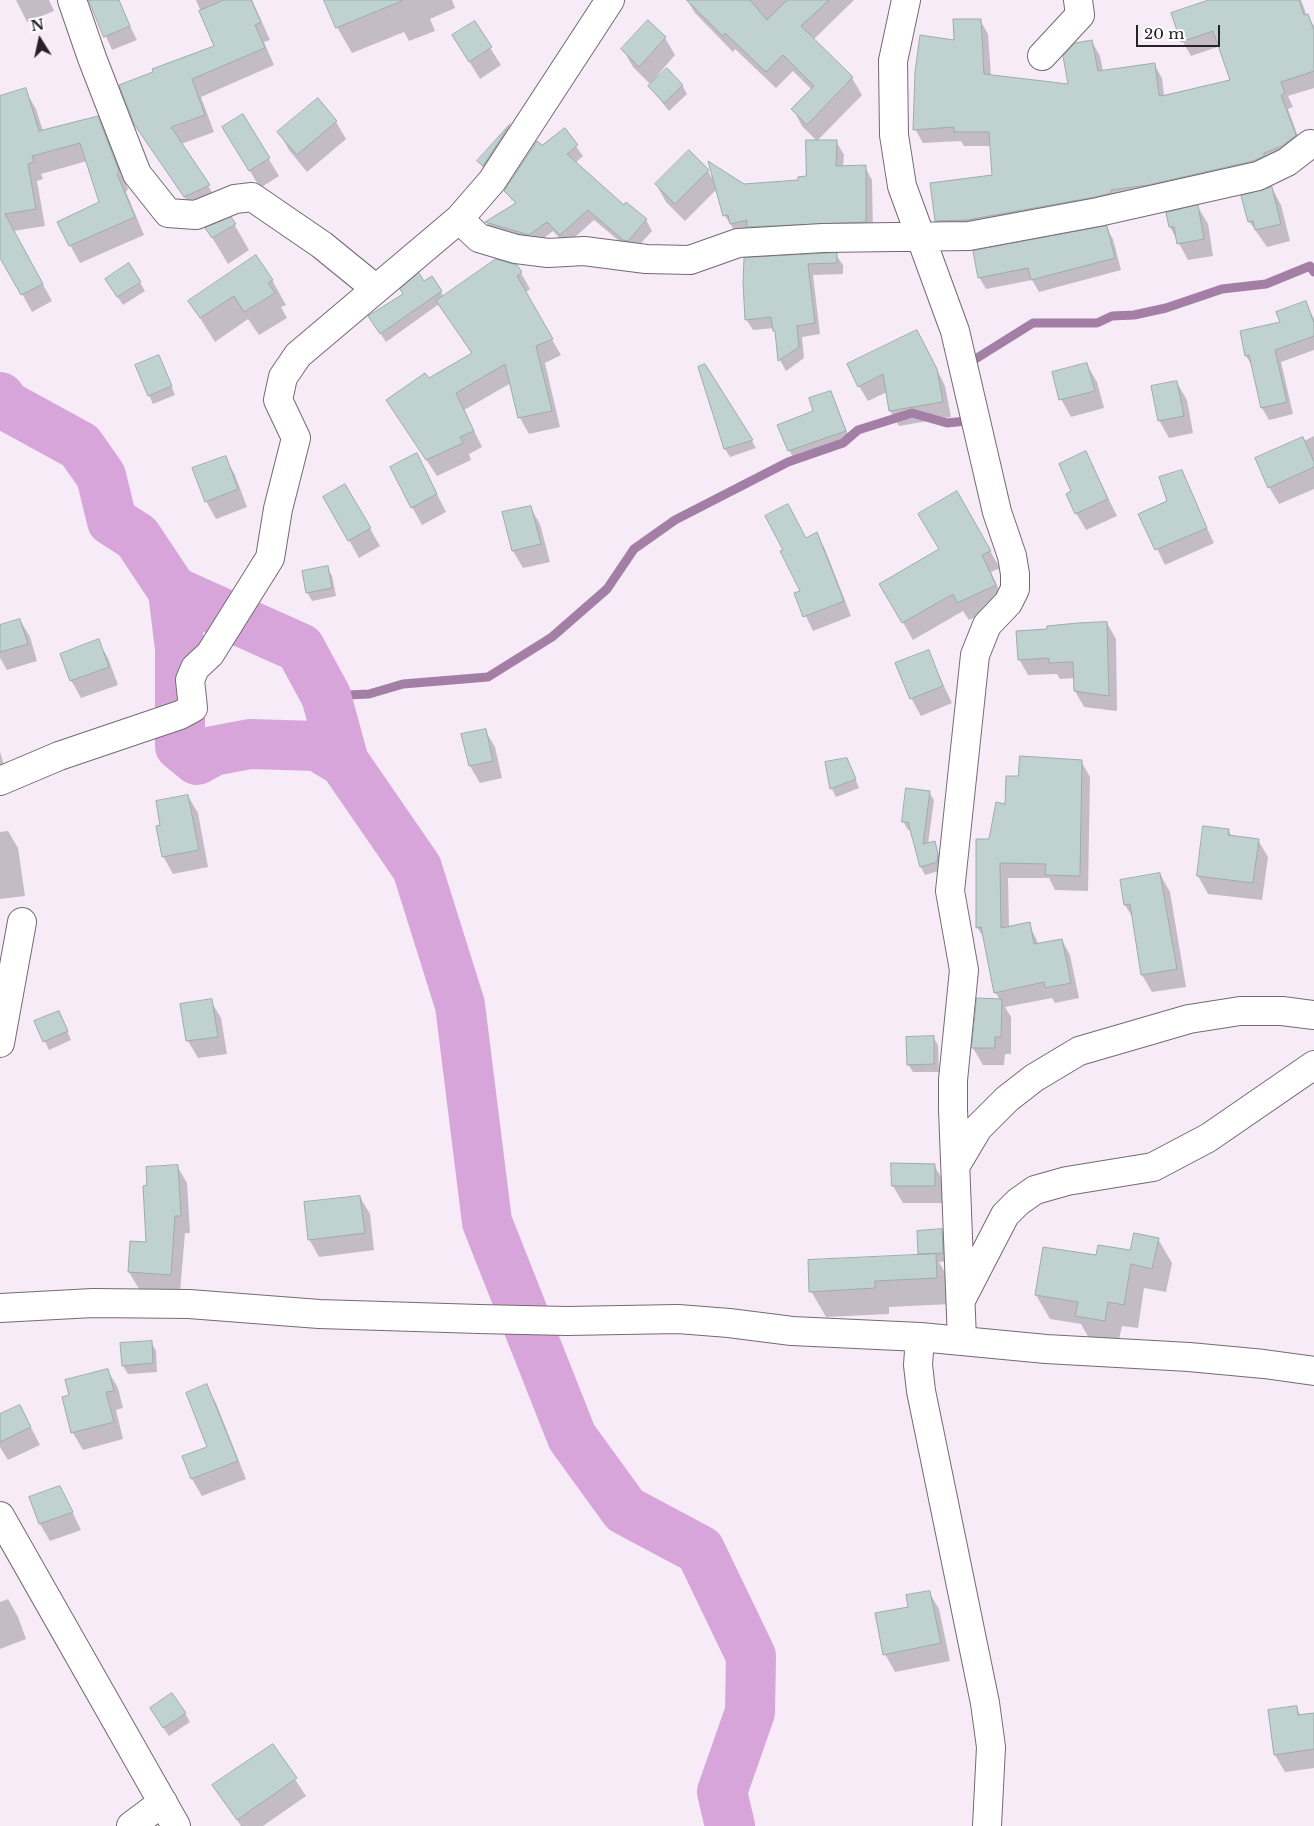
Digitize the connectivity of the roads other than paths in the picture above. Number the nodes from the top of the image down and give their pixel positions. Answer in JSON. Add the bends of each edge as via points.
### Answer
{"nodes":[{"id":1,"x":72,"y":0,"type":"edge"},
{"id":2,"x":610,"y":0,"type":"edge"},
{"id":3,"x":906,"y":0,"type":"edge"},
{"id":4,"x":1078,"y":0,"type":"edge"},
{"id":5,"x":1042,"y":56,"type":"dead end"},
{"id":6,"x":1310,"y":144,"type":"dead end"},
{"id":7,"x":459,"y":219,"type":"junction"},
{"id":8,"x":919,"y":236,"type":"junction"},
{"id":9,"x":376,"y":289,"type":"junction"},
{"id":10,"x":0,"y":781,"type":"edge"},
{"id":11,"x":22,"y":922,"type":"dead end"},
{"id":12,"x":1314,"y":1015,"type":"edge"},
{"id":13,"x":0,"y":1043,"type":"edge"},
{"id":14,"x":1314,"y":1065,"type":"edge"},
{"id":15,"x":956,"y":1165,"type":"junction"},
{"id":16,"x":960,"y":1302,"type":"junction"},
{"id":17,"x":0,"y":1308,"type":"edge"},
{"id":18,"x":920,"y":1337,"type":"junction"},
{"id":19,"x":962,"y":1340,"type":"junction"},
{"id":20,"x":1314,"y":1371,"type":"edge"},
{"id":21,"x":0,"y":1516,"type":"edge"},
{"id":22,"x":163,"y":1802,"type":"junction"},
{"id":23,"x":131,"y":1826,"type":"edge"},
{"id":24,"x":176,"y":1826,"type":"edge"},
{"id":25,"x":987,"y":1826,"type":"edge"}],
"edges":[{"from":1,"to":9,"type":"street","via":[[137,174],[168,214],[196,215],[236,199],[252,197],[322,245]]},
{"from":2,"to":7,"type":"street","via":[[520,142]]},
{"from":3,"to":8,"type":"street","via":[[893,61],[894,135],[902,186]]},
{"from":4,"to":5,"type":"street","via":[[1080,15]]},
{"from":6,"to":8,"type":"street","via":[[1287,162],[1258,176],[1017,228],[969,236]]},
{"from":7,"to":8,"type":"street","via":[[479,238],[516,248],[548,253],[584,251],[646,259],[690,260],[738,243]]},
{"from":7,"to":9,"type":"street"},
{"from":8,"to":15,"type":"street","via":[[941,287],[955,331],[997,512],[1015,574],[1015,589],[1008,603],[987,625],[975,656],[961,776],[950,891],[964,970],[953,1080]]},
{"from":9,"to":10,"type":"street","via":[[298,355],[283,377],[278,400],[296,438],[278,509],[270,558],[210,654],[196,668],[190,680],[193,708],[59,756]]},
{"from":11,"to":13,"type":"street"},
{"from":12,"to":15,"type":"street","via":[[1240,1011],[1189,1019],[1079,1051],[1007,1098],[978,1128]]},
{"from":14,"to":16,"type":"street","via":[[1208,1138],[1153,1167],[1067,1181],[1035,1190],[1005,1215]]},
{"from":15,"to":16,"type":"street"},
{"from":16,"to":19,"type":"street"},
{"from":17,"to":18,"type":"street","via":[[93,1302],[479,1319],[678,1319],[792,1331]]},
{"from":18,"to":19,"type":"street"},
{"from":18,"to":25,"type":"street","via":[[921,1391],[992,1747]]},
{"from":19,"to":20,"type":"street","via":[[1046,1349],[1189,1357]]},
{"from":21,"to":22,"type":"street"},
{"from":22,"to":23,"type":"street"},
{"from":22,"to":24,"type":"street"}]}
